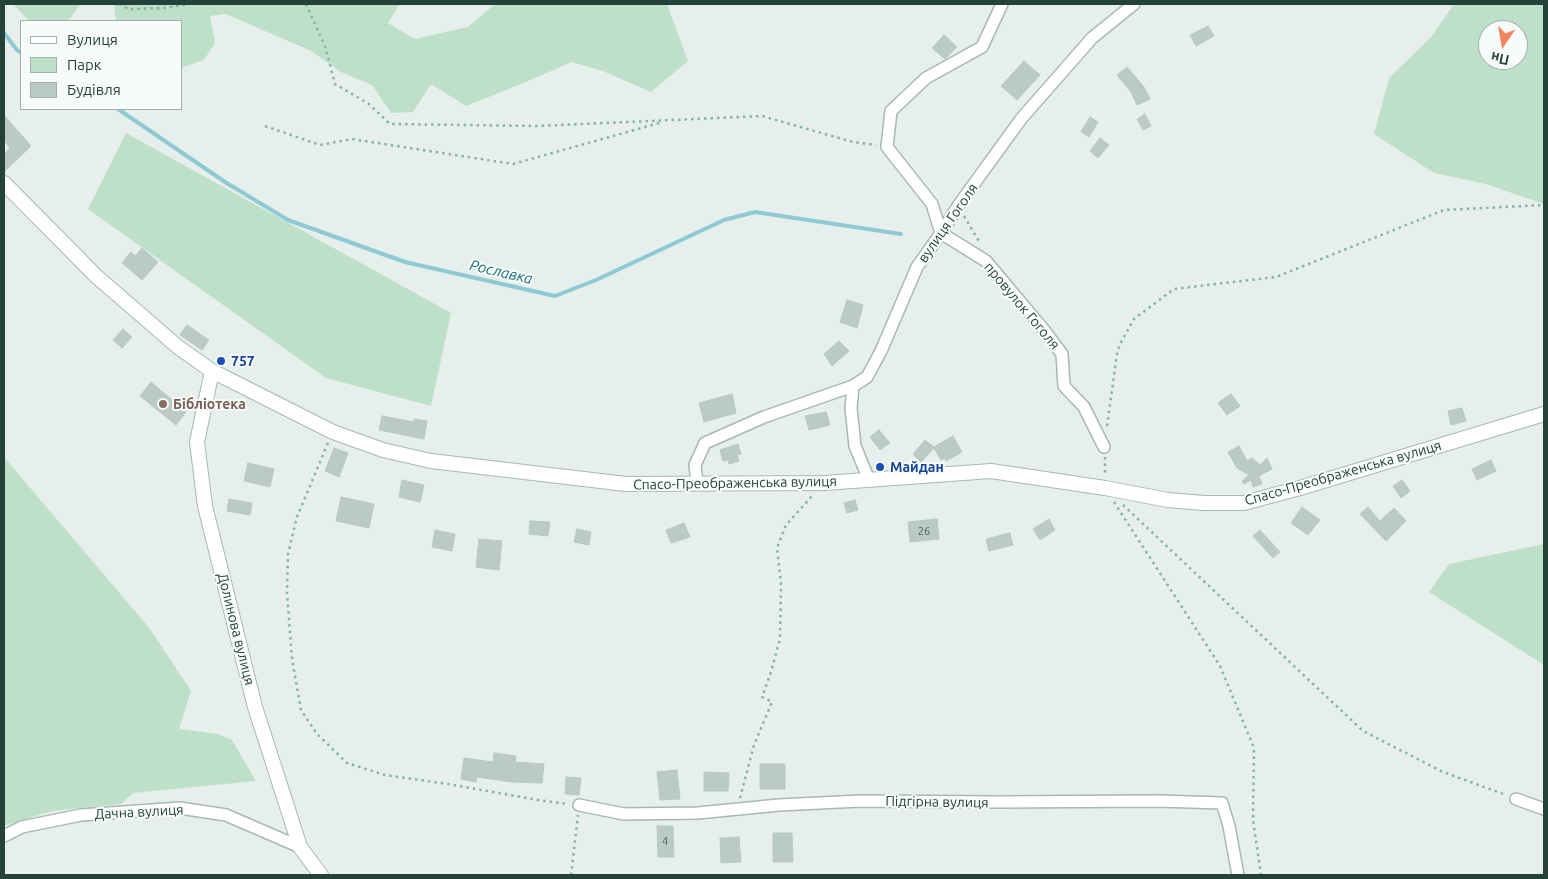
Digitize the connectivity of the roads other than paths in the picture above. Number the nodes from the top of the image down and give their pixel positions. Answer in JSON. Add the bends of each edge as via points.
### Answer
{"nodes":[{"id":1,"x":1002,"y":4,"type":"edge"},
{"id":2,"x":1134,"y":4,"type":"edge"},
{"id":3,"x":4,"y":183,"type":"edge"},
{"id":4,"x":941,"y":233,"type":"junction"},
{"id":5,"x":212,"y":371,"type":"junction"},
{"id":6,"x":853,"y":386,"type":"junction"},
{"id":7,"x":1544,"y":414,"type":"edge"},
{"id":8,"x":1104,"y":448,"type":"road end"},
{"id":9,"x":869,"y":480,"type":"junction"},
{"id":10,"x":697,"y":483,"type":"junction"},
{"id":11,"x":1516,"y":799,"type":"road end"},
{"id":12,"x":579,"y":805,"type":"road end"},
{"id":13,"x":1544,"y":810,"type":"edge"},
{"id":14,"x":4,"y":836,"type":"edge"},
{"id":15,"x":300,"y":847,"type":"junction"},
{"id":16,"x":321,"y":875,"type":"edge"},
{"id":17,"x":1238,"y":875,"type":"edge"}],
"edges":[{"from":1,"to":4,"type":"street","via":[[982,47],[926,78],[891,111],[887,147],[932,204]]},
{"from":2,"to":4,"type":"street","name":"вулиця Гоголя","via":[[1092,38],[1028,112]]},
{"from":3,"to":5,"type":"street","name":"Спасо-Преображенська вулиця","via":[[96,276],[178,348]]},
{"from":4,"to":6,"type":"street","name":"вулиця Гоголя","via":[[917,267],[867,377]]},
{"from":4,"to":8,"type":"street","name":"провулок Гоголя","via":[[986,261],[1044,330],[1062,354],[1064,386],[1084,407]]},
{"from":5,"to":10,"type":"street","name":"Спасо-Преображенська вулиця","via":[[333,432],[383,450],[431,461],[626,484]]},
{"from":5,"to":15,"type":"street","name":"Долинова вулиця","via":[[197,442],[205,506],[255,707]]},
{"from":6,"to":9,"type":"street","via":[[851,408],[855,446]]},
{"from":6,"to":10,"type":"street","via":[[764,417],[705,443],[695,465]]},
{"from":7,"to":9,"type":"street","name":"Спасо-Преображенська вулиця","via":[[1244,503],[1168,500],[990,471]]},
{"from":9,"to":10,"type":"street","name":"Спасо-Преображенська вулиця"},
{"from":11,"to":13,"type":"street"},
{"from":12,"to":17,"type":"street","name":"Підгірна вулиця","via":[[624,814],[698,813],[779,804],[860,801],[1222,803],[1230,826]]},
{"from":14,"to":15,"type":"street","name":"Дачна вулиця","via":[[22,827],[81,814],[180,808],[226,815]]},
{"from":15,"to":16,"type":"street","name":"Долинова вулиця"}]}
